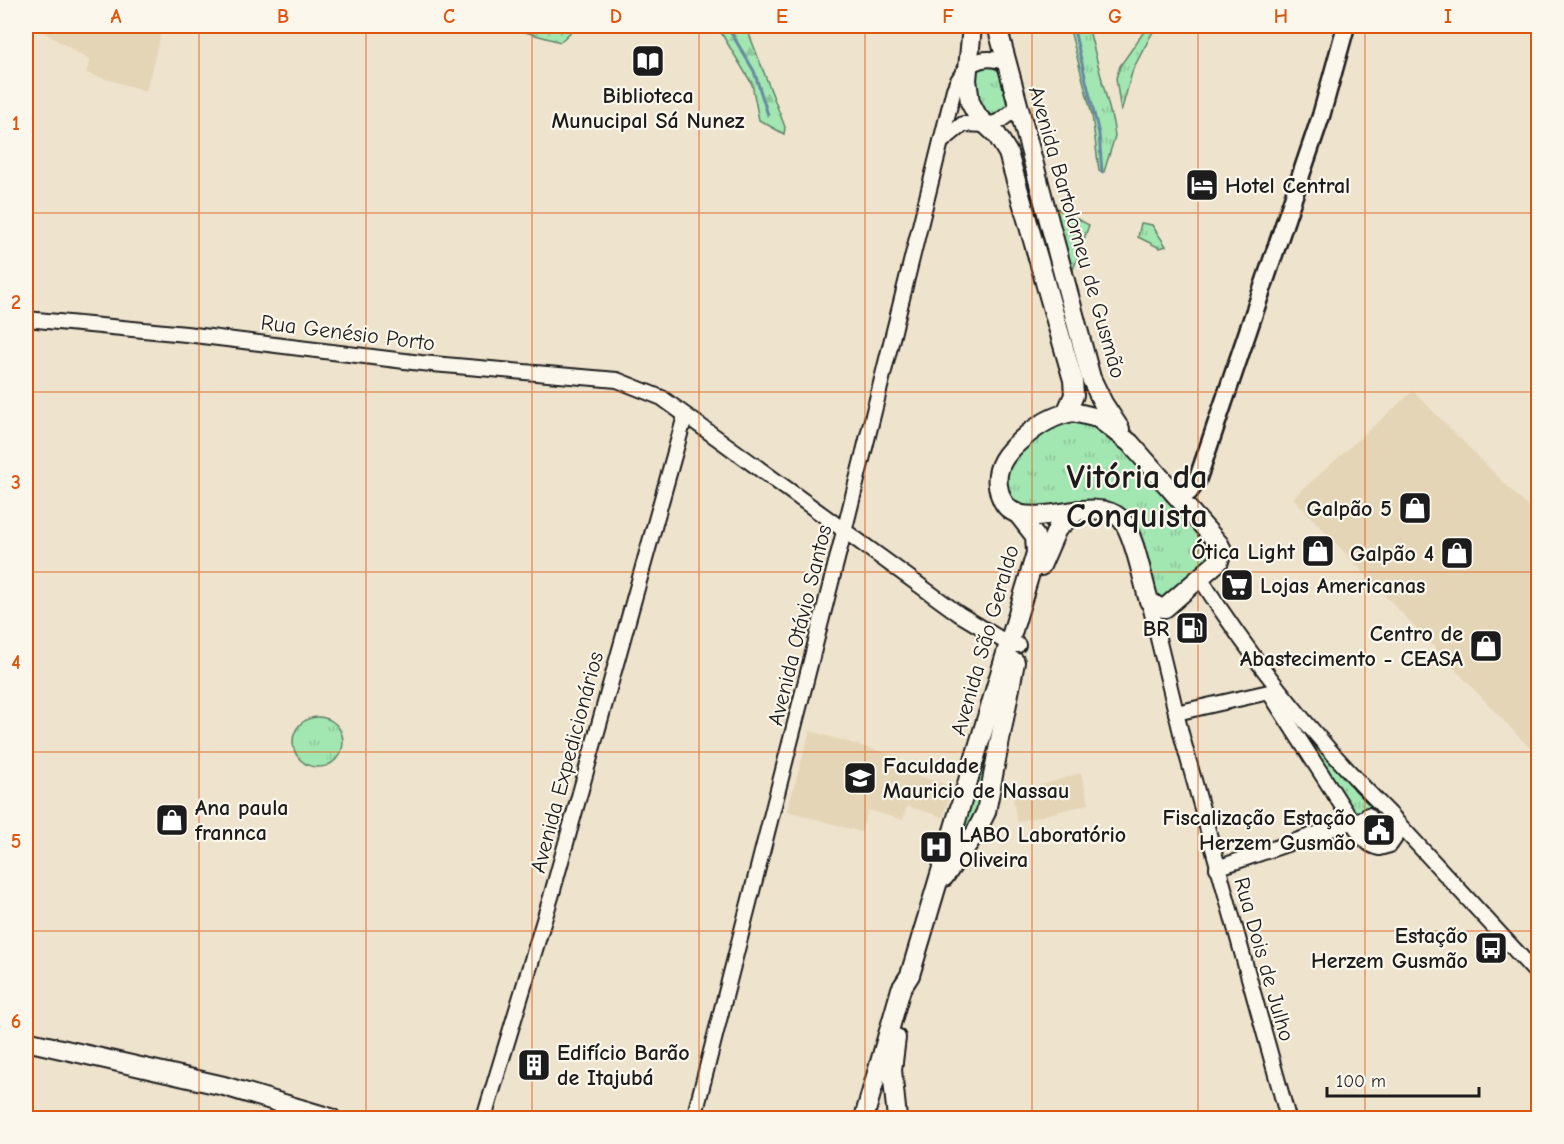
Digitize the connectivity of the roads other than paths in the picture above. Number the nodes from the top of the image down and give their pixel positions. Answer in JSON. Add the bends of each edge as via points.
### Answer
{"nodes":[{"id":1,"x":972,"y":26,"type":"edge"},
{"id":2,"x":997,"y":26,"type":"edge"},
{"id":3,"x":1347,"y":26,"type":"edge"},
{"id":4,"x":1006,"y":63,"type":"junction"},
{"id":5,"x":968,"y":66,"type":"junction"},
{"id":6,"x":1017,"y":108,"type":"junction"},
{"id":7,"x":987,"y":125,"type":"junction"},
{"id":8,"x":941,"y":142,"type":"junction"},
{"id":9,"x":26,"y":319,"type":"edge"},
{"id":10,"x":1066,"y":413,"type":"junction"},
{"id":11,"x":685,"y":416,"type":"junction"},
{"id":12,"x":1130,"y":443,"type":"junction"},
{"id":13,"x":1174,"y":494,"type":"junction"},
{"id":14,"x":1078,"y":510,"type":"junction"},
{"id":15,"x":1017,"y":513,"type":"junction"},
{"id":16,"x":845,"y":530,"type":"junction"},
{"id":17,"x":1200,"y":578,"type":"junction"},
{"id":18,"x":1149,"y":601,"type":"junction"},
{"id":19,"x":1014,"y":644,"type":"junction"},
{"id":20,"x":1176,"y":713,"type":"junction"},
{"id":21,"x":1368,"y":815,"type":"junction"},
{"id":22,"x":1394,"y":819,"type":"junction"},
{"id":23,"x":1352,"y":821,"type":"junction"},
{"id":24,"x":1362,"y":837,"type":"junction"},
{"id":25,"x":1217,"y":868,"type":"junction"},
{"id":26,"x":936,"y":888,"type":"junction"},
{"id":27,"x":910,"y":975,"type":"junction"},
{"id":28,"x":1539,"y":975,"type":"edge"},
{"id":29,"x":26,"y":1041,"type":"edge"},
{"id":30,"x":870,"y":1094,"type":"junction"},
{"id":31,"x":896,"y":1110,"type":"edge"},
{"id":32,"x":331,"y":1119,"type":"edge"},
{"id":33,"x":484,"y":1119,"type":"edge"},
{"id":34,"x":694,"y":1119,"type":"edge"},
{"id":35,"x":864,"y":1119,"type":"edge"},
{"id":36,"x":1288,"y":1119,"type":"edge"}],
"edges":[{"from":1,"to":5,"type":"main road","name":"Avenida Bartolomeu de Gusmão"},
{"from":2,"to":4,"type":"main road","name":"Avenida Bartolomeu de Gusmão"},
{"from":3,"to":13,"type":"main road","via":[[1321,116],[1197,482],[1189,492]]},
{"from":4,"to":5,"type":"street","via":[[984,58]]},
{"from":4,"to":6,"type":"main road","name":"Avenida Bartolomeu de Gusmão"},
{"from":5,"to":7,"type":"main road","name":"Avenida Bartolomeu de Gusmão","via":[[970,102]]},
{"from":5,"to":8,"type":"street","name":"Avenida Otávio Santos","via":[[959,75],[954,89]]},
{"from":6,"to":7,"type":"street"},
{"from":6,"to":12,"type":"main road","name":"Avenida Bartolomeu de Gusmão","via":[[1091,378],[1102,403]]},
{"from":7,"to":8,"type":"street","via":[[963,124]]},
{"from":7,"to":10,"type":"main road","name":"Avenida Bartolomeu de Gusmão","via":[[1008,153],[1073,380],[1074,395]]},
{"from":8,"to":16,"type":"street","name":"Avenida Otávio Santos"},
{"from":9,"to":11,"type":"street","name":"Rua Genésio Porto","via":[[421,363],[616,380],[662,398]]},
{"from":10,"to":12,"type":"main road","via":[[1090,415]]},
{"from":10,"to":15,"type":"main road","name":"Avenida São Geraldo","via":[[1024,437],[999,465],[999,491]]},
{"from":11,"to":16,"type":"street","name":"Rua Genésio Porto"},
{"from":11,"to":33,"type":"street","name":"Avenida Expedicionários","via":[[551,897]]},
{"from":12,"to":13,"type":"main road"},
{"from":13,"to":17,"type":"main road","via":[[1222,550],[1219,561]]},
{"from":14,"to":15,"type":"main road","via":[[1044,517]]},
{"from":14,"to":18,"type":"main road","via":[[1104,511],[1122,520]]},
{"from":14,"to":19,"type":"main road","name":"Avenida São Geraldo","via":[[1050,541]]},
{"from":15,"to":19,"type":"main road","name":"Avenida São Geraldo","via":[[1033,531],[1037,546]]},
{"from":16,"to":19,"type":"street","name":"Rua Genésio Porto","via":[[959,614]]},
{"from":16,"to":34,"type":"street","name":"Avenida Otávio Santos"},
{"from":17,"to":18,"type":"main road","via":[[1165,608]]},
{"from":17,"to":22,"type":"street","via":[[1302,720]]},
{"from":18,"to":20,"type":"street","name":"Rua Dois de Julho"},
{"from":19,"to":26,"type":"main road","name":"Avenida São Geraldo"},
{"from":19,"to":26,"type":"main road","name":"Avenida São Geraldo","via":[[986,812]]},
{"from":20,"to":23,"type":"street","via":[[1266,692],[1273,697]]},
{"from":20,"to":25,"type":"street","name":"Rua Dois de Julho"},
{"from":21,"to":22,"type":"street","via":[[1377,812]]},
{"from":21,"to":23,"type":"street"},
{"from":21,"to":24,"type":"street"},
{"from":22,"to":24,"type":"street","via":[[1397,835],[1384,847],[1373,847]]},
{"from":22,"to":28,"type":"street"},
{"from":23,"to":24,"type":"street"},
{"from":23,"to":25,"type":"street"},
{"from":25,"to":36,"type":"street","name":"Rua Dois de Julho"},
{"from":26,"to":27,"type":"main road","name":"Avenida São Geraldo"},
{"from":27,"to":30,"type":"main road","name":"Avenida São Geraldo","via":[[901,988]]},
{"from":27,"to":31,"type":"main road","via":[[892,1070]]},
{"from":29,"to":32,"type":"main road","via":[[224,1086]]},
{"from":30,"to":31,"type":"main road","via":[[879,1107]]},
{"from":30,"to":35,"type":"main road","name":"Avenida São Geraldo"}]}
